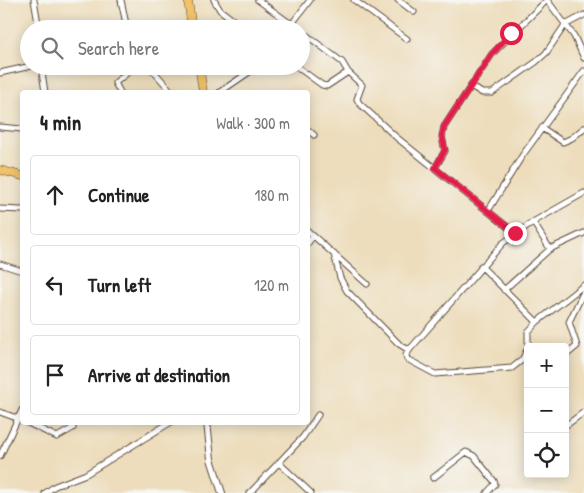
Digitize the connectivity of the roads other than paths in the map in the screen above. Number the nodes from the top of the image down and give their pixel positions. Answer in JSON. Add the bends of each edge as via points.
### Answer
{"nodes":[{"id":1,"x":34,"y":0,"type":"edge"},
{"id":2,"x":121,"y":0,"type":"edge"},
{"id":3,"x":188,"y":0,"type":"edge"},
{"id":4,"x":214,"y":0,"type":"edge"},
{"id":5,"x":258,"y":0,"type":"edge"},
{"id":6,"x":310,"y":0,"type":"edge"},
{"id":7,"x":354,"y":0,"type":"edge"},
{"id":8,"x":398,"y":0,"type":"edge"},
{"id":9,"x":547,"y":0,"type":"edge"},
{"id":10,"x":414,"y":12,"type":"dead end"},
{"id":11,"x":584,"y":15,"type":"edge"},
{"id":12,"x":37,"y":20,"type":"edge"},
{"id":13,"x":125,"y":20,"type":"edge"},
{"id":14,"x":191,"y":20,"type":"edge"},
{"id":15,"x":233,"y":20,"type":"edge"},
{"id":16,"x":283,"y":20,"type":"edge"},
{"id":17,"x":295,"y":20,"type":"edge"},
{"id":18,"x":565,"y":25,"type":"junction"},
{"id":19,"x":310,"y":38,"type":"edge"},
{"id":20,"x":407,"y":39,"type":"dead end"},
{"id":21,"x":584,"y":58,"type":"edge"},
{"id":22,"x":20,"y":68,"type":"edge"},
{"id":23,"x":584,"y":71,"type":"edge"},
{"id":24,"x":348,"y":72,"type":"junction"},
{"id":25,"x":0,"y":73,"type":"edge"},
{"id":26,"x":42,"y":75,"type":"edge"},
{"id":27,"x":124,"y":75,"type":"edge"},
{"id":28,"x":157,"y":75,"type":"edge"},
{"id":29,"x":200,"y":75,"type":"edge"},
{"id":30,"x":245,"y":75,"type":"edge"},
{"id":31,"x":308,"y":75,"type":"edge"},
{"id":32,"x":471,"y":86,"type":"junction"},
{"id":33,"x":45,"y":90,"type":"edge"},
{"id":34,"x":119,"y":90,"type":"edge"},
{"id":35,"x":170,"y":90,"type":"edge"},
{"id":36,"x":203,"y":90,"type":"edge"},
{"id":37,"x":223,"y":90,"type":"edge"},
{"id":38,"x":0,"y":127,"type":"edge"},
{"id":39,"x":542,"y":128,"type":"junction"},
{"id":40,"x":584,"y":128,"type":"edge"},
{"id":41,"x":20,"y":129,"type":"edge"},
{"id":42,"x":310,"y":132,"type":"edge"},
{"id":43,"x":314,"y":135,"type":"dead end"},
{"id":44,"x":435,"y":168,"type":"junction"},
{"id":45,"x":0,"y":170,"type":"edge"},
{"id":46,"x":20,"y":175,"type":"edge"},
{"id":47,"x":584,"y":194,"type":"edge"},
{"id":48,"x":0,"y":209,"type":"edge"},
{"id":49,"x":20,"y":210,"type":"edge"},
{"id":50,"x":488,"y":211,"type":"junction"},
{"id":51,"x":533,"y":222,"type":"junction"},
{"id":52,"x":310,"y":233,"type":"edge"},
{"id":53,"x":515,"y":233,"type":"junction"},
{"id":54,"x":584,"y":233,"type":"edge"},
{"id":55,"x":313,"y":236,"type":"junction"},
{"id":56,"x":310,"y":240,"type":"edge"},
{"id":57,"x":550,"y":250,"type":"junction"},
{"id":58,"x":334,"y":254,"type":"junction"},
{"id":59,"x":0,"y":264,"type":"edge"},
{"id":60,"x":481,"y":266,"type":"junction"},
{"id":61,"x":20,"y":270,"type":"edge"},
{"id":62,"x":367,"y":284,"type":"dead end"},
{"id":63,"x":584,"y":285,"type":"edge"},
{"id":64,"x":504,"y":290,"type":"junction"},
{"id":65,"x":584,"y":291,"type":"edge"},
{"id":66,"x":538,"y":322,"type":"junction"},
{"id":67,"x":528,"y":343,"type":"edge"},
{"id":68,"x":411,"y":348,"type":"junction"},
{"id":69,"x":569,"y":353,"type":"edge"},
{"id":70,"x":524,"y":356,"type":"edge"},
{"id":71,"x":0,"y":412,"type":"edge"},
{"id":72,"x":584,"y":412,"type":"edge"},
{"id":73,"x":318,"y":416,"type":"dead end"},
{"id":74,"x":20,"y":420,"type":"edge"},
{"id":75,"x":20,"y":422,"type":"edge"},
{"id":76,"x":569,"y":423,"type":"edge"},
{"id":77,"x":32,"y":425,"type":"edge"},
{"id":78,"x":166,"y":425,"type":"edge"},
{"id":79,"x":207,"y":425,"type":"edge"},
{"id":80,"x":73,"y":428,"type":"dead end"},
{"id":81,"x":0,"y":456,"type":"edge"},
{"id":82,"x":279,"y":463,"type":"junction"},
{"id":83,"x":433,"y":478,"type":"dead end"},
{"id":84,"x":45,"y":493,"type":"edge"},
{"id":85,"x":222,"y":493,"type":"edge"},
{"id":86,"x":250,"y":493,"type":"edge"},
{"id":87,"x":311,"y":493,"type":"edge"},
{"id":88,"x":487,"y":493,"type":"edge"}],
"edges":[{"from":1,"to":12,"type":"street"},
{"from":2,"to":13,"type":"street"},
{"from":3,"to":14,"type":"highway"},
{"from":4,"to":15,"type":"street","via":[[220,10]]},
{"from":5,"to":16,"type":"street"},
{"from":6,"to":17,"type":"street"},
{"from":7,"to":20,"type":"street"},
{"from":8,"to":10,"type":"street"},
{"from":9,"to":18,"type":"street"},
{"from":9,"to":32,"type":"street","via":[[502,42]]},
{"from":11,"to":18,"type":"street"},
{"from":18,"to":21,"type":"street"},
{"from":18,"to":32,"type":"street","via":[[541,58],[492,93],[482,93]]},
{"from":19,"to":24,"type":"street","via":[[342,62]]},
{"from":22,"to":25,"type":"street"},
{"from":23,"to":39,"type":"street"},
{"from":24,"to":31,"type":"street","via":[[327,86]]},
{"from":24,"to":44,"type":"street","via":[[362,85],[359,103]]},
{"from":26,"to":33,"type":"street"},
{"from":27,"to":34,"type":"street","via":[[115,83]]},
{"from":28,"to":35,"type":"street"},
{"from":29,"to":36,"type":"highway"},
{"from":30,"to":37,"type":"street"},
{"from":32,"to":44,"type":"street","via":[[444,127],[445,150]]},
{"from":38,"to":41,"type":"street"},
{"from":39,"to":40,"type":"street","via":[[563,142]]},
{"from":39,"to":50,"type":"street"},
{"from":42,"to":43,"type":"street"},
{"from":44,"to":50,"type":"street"},
{"from":45,"to":46,"type":"highway"},
{"from":47,"to":51,"type":"street"},
{"from":48,"to":49,"type":"street"},
{"from":50,"to":53,"type":"street"},
{"from":51,"to":53,"type":"street"},
{"from":51,"to":57,"type":"street"},
{"from":52,"to":55,"type":"street"},
{"from":53,"to":60,"type":"street"},
{"from":54,"to":57,"type":"street"},
{"from":55,"to":56,"type":"street"},
{"from":55,"to":58,"type":"street"},
{"from":57,"to":64,"type":"street"},
{"from":58,"to":62,"type":"street"},
{"from":58,"to":68,"type":"street","via":[[347,291],[399,344]]},
{"from":59,"to":61,"type":"street"},
{"from":60,"to":64,"type":"street"},
{"from":60,"to":68,"type":"street"},
{"from":63,"to":66,"type":"street"},
{"from":64,"to":66,"type":"street"},
{"from":65,"to":69,"type":"street","via":[[569,322],[577,346]]},
{"from":66,"to":67,"type":"street","via":[[528,332]]},
{"from":68,"to":70,"type":"street","via":[[406,357],[411,363],[435,374],[512,368]]},
{"from":71,"to":74,"type":"street"},
{"from":72,"to":76,"type":"street"},
{"from":73,"to":82,"type":"street"},
{"from":75,"to":81,"type":"street"},
{"from":77,"to":80,"type":"street","via":[[57,438]]},
{"from":78,"to":84,"type":"street","via":[[95,469]]},
{"from":79,"to":85,"type":"street","via":[[211,459]]},
{"from":82,"to":86,"type":"street"},
{"from":82,"to":87,"type":"street"},
{"from":83,"to":88,"type":"street","via":[[466,452],[474,456],[494,482]]}]}
